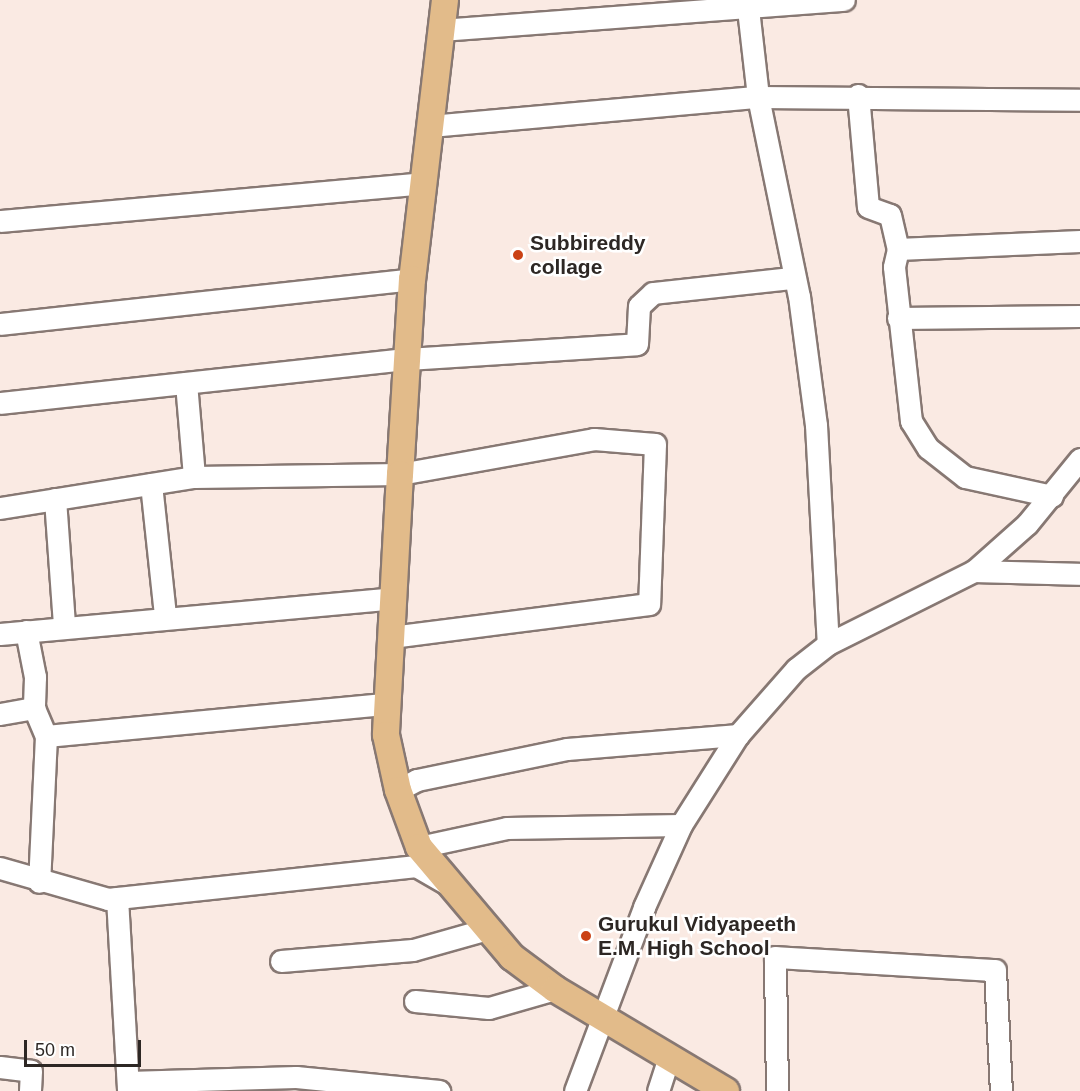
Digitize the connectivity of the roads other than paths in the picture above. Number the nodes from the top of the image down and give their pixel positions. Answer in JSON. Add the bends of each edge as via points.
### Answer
{"nodes":[{"id":1,"x":445,"y":0,"type":"edge"},
{"id":2,"x":844,"y":0,"type":"edge"},
{"id":3,"x":748,"y":4,"type":"edge"},
{"id":4,"x":441,"y":30,"type":"junction"},
{"id":5,"x":858,"y":95,"type":"junction"},
{"id":6,"x":758,"y":97,"type":"junction"},
{"id":7,"x":1080,"y":100,"type":"edge"},
{"id":8,"x":430,"y":126,"type":"junction"},
{"id":9,"x":423,"y":183,"type":"junction"},
{"id":10,"x":0,"y":221,"type":"edge"},
{"id":11,"x":1080,"y":241,"type":"edge"},
{"id":12,"x":898,"y":249,"type":"junction"},
{"id":13,"x":792,"y":278,"type":"junction"},
{"id":14,"x":412,"y":279,"type":"junction"},
{"id":15,"x":1080,"y":316,"type":"edge"},
{"id":16,"x":898,"y":318,"type":"junction"},
{"id":17,"x":0,"y":324,"type":"edge"},
{"id":18,"x":407,"y":359,"type":"junction"},
{"id":19,"x":186,"y":383,"type":"junction"},
{"id":20,"x":0,"y":404,"type":"edge"},
{"id":21,"x":1080,"y":459,"type":"edge"},
{"id":22,"x":400,"y":474,"type":"junction"},
{"id":23,"x":194,"y":477,"type":"junction"},
{"id":24,"x":151,"y":484,"type":"junction"},
{"id":25,"x":1052,"y":496,"type":"junction"},
{"id":26,"x":55,"y":499,"type":"junction"},
{"id":27,"x":0,"y":507,"type":"edge"},
{"id":28,"x":974,"y":571,"type":"junction"},
{"id":29,"x":1080,"y":574,"type":"edge"},
{"id":30,"x":393,"y":598,"type":"junction"},
{"id":31,"x":165,"y":616,"type":"junction"},
{"id":32,"x":64,"y":624,"type":"junction"},
{"id":33,"x":26,"y":631,"type":"junction"},
{"id":34,"x":0,"y":634,"type":"edge"},
{"id":35,"x":391,"y":637,"type":"junction"},
{"id":36,"x":828,"y":644,"type":"junction"},
{"id":37,"x":387,"y":704,"type":"junction"},
{"id":38,"x":34,"y":708,"type":"junction"},
{"id":39,"x":0,"y":714,"type":"edge"},
{"id":40,"x":738,"y":735,"type":"junction"},
{"id":41,"x":46,"y":736,"type":"junction"},
{"id":42,"x":398,"y":790,"type":"junction"},
{"id":43,"x":681,"y":825,"type":"junction"},
{"id":44,"x":418,"y":847,"type":"junction"},
{"id":45,"x":0,"y":868,"type":"edge"},
{"id":46,"x":39,"y":882,"type":"junction"},
{"id":47,"x":445,"y":884,"type":"junction"},
{"id":48,"x":117,"y":898,"type":"junction"},
{"id":49,"x":484,"y":930,"type":"junction"},
{"id":50,"x":281,"y":961,"type":"dead end"},
{"id":51,"x":555,"y":989,"type":"junction"},
{"id":52,"x":415,"y":1001,"type":"dead end"},
{"id":53,"x":601,"y":1017,"type":"junction"},
{"id":54,"x":669,"y":1057,"type":"junction"},
{"id":55,"x":0,"y":1067,"type":"edge"},
{"id":56,"x":128,"y":1086,"type":"edge"},
{"id":57,"x":30,"y":1091,"type":"edge"},
{"id":58,"x":439,"y":1091,"type":"edge"},
{"id":59,"x":575,"y":1091,"type":"edge"},
{"id":60,"x":658,"y":1091,"type":"edge"},
{"id":61,"x":726,"y":1091,"type":"edge"},
{"id":62,"x":777,"y":1091,"type":"edge"},
{"id":63,"x":1001,"y":1091,"type":"edge"}],
"edges":[{"from":1,"to":4,"type":"main road"},
{"from":2,"to":3,"type":"street"},
{"from":3,"to":4,"type":"street"},
{"from":3,"to":6,"type":"street"},
{"from":4,"to":8,"type":"main road"},
{"from":5,"to":6,"type":"street"},
{"from":5,"to":7,"type":"street"},
{"from":5,"to":12,"type":"street","via":[[868,207],[890,215]]},
{"from":6,"to":8,"type":"street"},
{"from":6,"to":13,"type":"street"},
{"from":8,"to":9,"type":"main road"},
{"from":9,"to":10,"type":"street"},
{"from":9,"to":14,"type":"main road"},
{"from":11,"to":12,"type":"street"},
{"from":12,"to":16,"type":"street","via":[[894,267]]},
{"from":13,"to":18,"type":"street","via":[[653,293],[639,306],[637,344]]},
{"from":13,"to":36,"type":"street","via":[[816,425]]},
{"from":14,"to":17,"type":"street"},
{"from":14,"to":18,"type":"main road"},
{"from":15,"to":16,"type":"street"},
{"from":16,"to":25,"type":"street","via":[[911,422],[928,448],[965,477]]},
{"from":18,"to":19,"type":"street"},
{"from":18,"to":22,"type":"main road"},
{"from":19,"to":20,"type":"street"},
{"from":19,"to":23,"type":"street"},
{"from":21,"to":25,"type":"street"},
{"from":22,"to":23,"type":"street"},
{"from":22,"to":30,"type":"main road"},
{"from":22,"to":35,"type":"street","via":[[594,439],[655,444],[649,604]]},
{"from":23,"to":24,"type":"street"},
{"from":24,"to":26,"type":"street"},
{"from":24,"to":31,"type":"street"},
{"from":25,"to":28,"type":"street"},
{"from":26,"to":27,"type":"street"},
{"from":26,"to":32,"type":"street"},
{"from":28,"to":29,"type":"street"},
{"from":28,"to":36,"type":"street"},
{"from":30,"to":31,"type":"street"},
{"from":30,"to":35,"type":"main road"},
{"from":31,"to":32,"type":"street"},
{"from":32,"to":33,"type":"street"},
{"from":33,"to":34,"type":"street"},
{"from":33,"to":38,"type":"street","via":[[35,677]]},
{"from":35,"to":37,"type":"main road"},
{"from":36,"to":40,"type":"street","via":[[796,669]]},
{"from":37,"to":41,"type":"street"},
{"from":37,"to":42,"type":"main road","via":[[386,735]]},
{"from":38,"to":39,"type":"street"},
{"from":38,"to":41,"type":"street"},
{"from":40,"to":42,"type":"street","via":[[567,749],[417,780]]},
{"from":40,"to":43,"type":"street"},
{"from":41,"to":46,"type":"street"},
{"from":42,"to":44,"type":"main road"},
{"from":43,"to":44,"type":"street","via":[[507,828]]},
{"from":43,"to":53,"type":"street"},
{"from":44,"to":47,"type":"main road"},
{"from":45,"to":46,"type":"street"},
{"from":46,"to":48,"type":"street"},
{"from":47,"to":48,"type":"street","via":[[416,866]]},
{"from":47,"to":49,"type":"main road"},
{"from":48,"to":56,"type":"street"},
{"from":49,"to":50,"type":"street","via":[[412,950]]},
{"from":49,"to":51,"type":"main road"},
{"from":51,"to":52,"type":"street","via":[[489,1008]]},
{"from":51,"to":53,"type":"main road"},
{"from":53,"to":54,"type":"main road"},
{"from":53,"to":59,"type":"street"},
{"from":54,"to":60,"type":"street"},
{"from":54,"to":61,"type":"main road"},
{"from":55,"to":57,"type":"street","via":[[31,1071]]},
{"from":56,"to":58,"type":"street","via":[[296,1077]]},
{"from":62,"to":63,"type":"street","via":[[775,957],[995,969]]}]}
